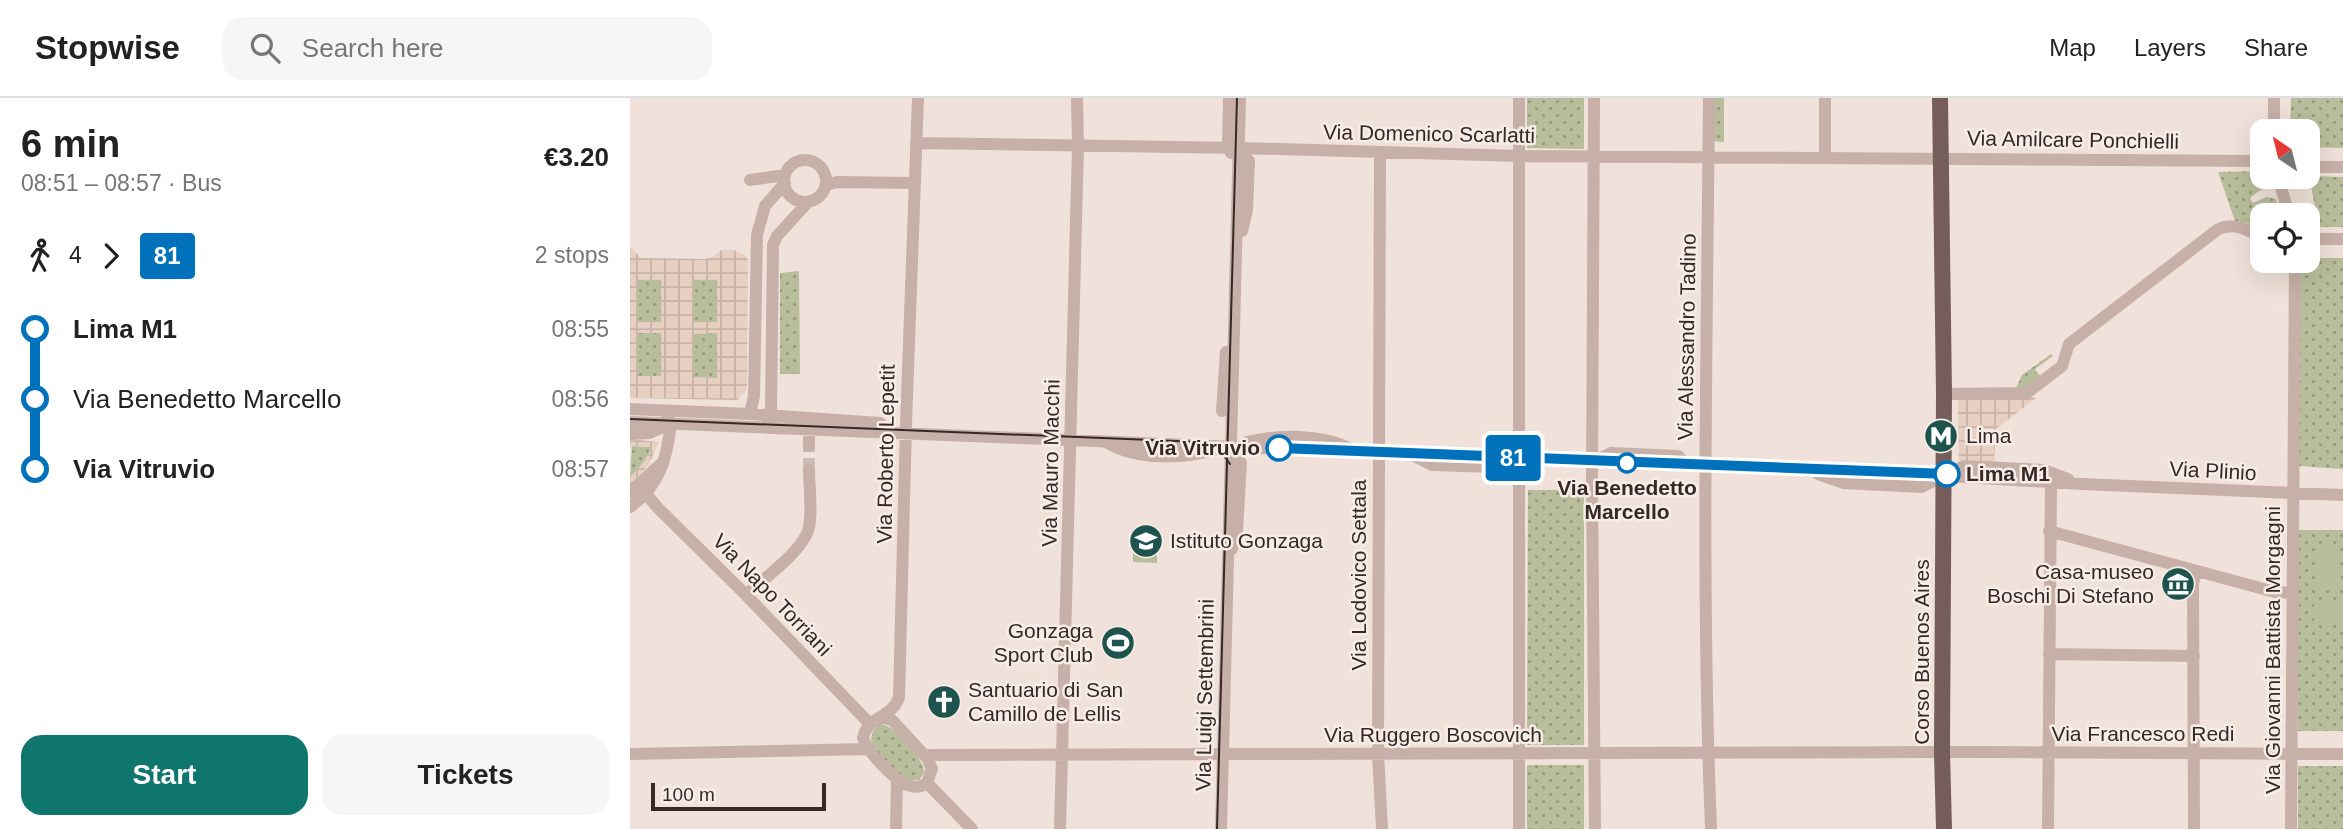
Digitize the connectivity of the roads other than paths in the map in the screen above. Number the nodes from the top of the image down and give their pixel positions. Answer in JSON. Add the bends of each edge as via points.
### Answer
{"nodes":[{"id":1,"x":1077,"y":98,"type":"edge"},
{"id":2,"x":1229,"y":98,"type":"edge"},
{"id":3,"x":1240,"y":98,"type":"edge"},
{"id":4,"x":1519,"y":98,"type":"edge"},
{"id":5,"x":1594,"y":98,"type":"edge"},
{"id":6,"x":1709,"y":98,"type":"edge"},
{"id":7,"x":1825,"y":98,"type":"edge"},
{"id":8,"x":1940,"y":98,"type":"edge"},
{"id":9,"x":2274,"y":98,"type":"edge"},
{"id":10,"x":919,"y":100,"type":"edge"},
{"id":11,"x":2274,"y":119,"type":"edge"},
{"id":12,"x":916,"y":143,"type":"junction"},
{"id":13,"x":1078,"y":146,"type":"junction"},
{"id":14,"x":1380,"y":152,"type":"junction"},
{"id":15,"x":1235,"y":153,"type":"junction"},
{"id":16,"x":1519,"y":156,"type":"junction"},
{"id":17,"x":1594,"y":156,"type":"junction"},
{"id":18,"x":1709,"y":156,"type":"junction"},
{"id":19,"x":1825,"y":157,"type":"junction"},
{"id":20,"x":1941,"y":157,"type":"junction"},
{"id":21,"x":2250,"y":161,"type":"edge"},
{"id":22,"x":2320,"y":167,"type":"edge"},
{"id":23,"x":2343,"y":167,"type":"edge"},
{"id":24,"x":785,"y":179,"type":"junction"},
{"id":25,"x":750,"y":180,"type":"dead end"},
{"id":26,"x":914,"y":183,"type":"junction"},
{"id":27,"x":826,"y":185,"type":"junction"},
{"id":28,"x":808,"y":202,"type":"junction"},
{"id":29,"x":2250,"y":231,"type":"edge"},
{"id":30,"x":2320,"y":239,"type":"edge"},
{"id":31,"x":2343,"y":239,"type":"edge"},
{"id":32,"x":2295,"y":273,"type":"edge"},
{"id":33,"x":1944,"y":394,"type":"junction"},
{"id":34,"x":630,"y":409,"type":"edge"},
{"id":35,"x":662,"y":410,"type":"junction"},
{"id":36,"x":750,"y":414,"type":"junction"},
{"id":37,"x":767,"y":421,"type":"junction"},
{"id":38,"x":630,"y":422,"type":"edge"},
{"id":39,"x":671,"y":423,"type":"junction"},
{"id":40,"x":809,"y":424,"type":"junction"},
{"id":41,"x":906,"y":428,"type":"junction"},
{"id":42,"x":630,"y":434,"type":"edge"},
{"id":43,"x":1070,"y":439,"type":"junction"},
{"id":44,"x":809,"y":446,"type":"tunnel mouth"},
{"id":45,"x":1230,"y":446,"type":"junction"},
{"id":46,"x":1379,"y":453,"type":"junction"},
{"id":47,"x":1519,"y":458,"type":"junction"},
{"id":48,"x":664,"y":461,"type":"junction"},
{"id":49,"x":1594,"y":461,"type":"junction"},
{"id":50,"x":1705,"y":466,"type":"junction"},
{"id":51,"x":809,"y":470,"type":"tunnel mouth"},
{"id":52,"x":1945,"y":475,"type":"junction"},
{"id":53,"x":2051,"y":482,"type":"junction"},
{"id":54,"x":2077,"y":483,"type":"junction"},
{"id":55,"x":630,"y":492,"type":"edge"},
{"id":56,"x":2293,"y":493,"type":"junction"},
{"id":57,"x":646,"y":494,"type":"junction"},
{"id":58,"x":2343,"y":495,"type":"edge"},
{"id":59,"x":630,"y":507,"type":"edge"},
{"id":60,"x":2049,"y":531,"type":"junction"},
{"id":61,"x":2196,"y":571,"type":"junction"},
{"id":62,"x":2292,"y":593,"type":"junction"},
{"id":63,"x":746,"y":595,"type":"junction"},
{"id":64,"x":2049,"y":654,"type":"junction"},
{"id":65,"x":2194,"y":656,"type":"junction"},
{"id":66,"x":875,"y":720,"type":"junction"},
{"id":67,"x":868,"y":749,"type":"junction"},
{"id":68,"x":1942,"y":752,"type":"junction"},
{"id":69,"x":1595,"y":753,"type":"junction"},
{"id":70,"x":1708,"y":753,"type":"junction"},
{"id":71,"x":2048,"y":753,"type":"junction"},
{"id":72,"x":630,"y":754,"type":"edge"},
{"id":73,"x":1063,"y":754,"type":"junction"},
{"id":74,"x":1223,"y":754,"type":"junction"},
{"id":75,"x":1378,"y":754,"type":"junction"},
{"id":76,"x":1518,"y":754,"type":"junction"},
{"id":77,"x":2195,"y":754,"type":"junction"},
{"id":78,"x":2291,"y":754,"type":"junction"},
{"id":79,"x":2343,"y":754,"type":"edge"},
{"id":80,"x":925,"y":755,"type":"junction"},
{"id":81,"x":897,"y":779,"type":"junction"},
{"id":82,"x":928,"y":783,"type":"junction"},
{"id":83,"x":896,"y":829,"type":"edge"},
{"id":84,"x":972,"y":829,"type":"edge"},
{"id":85,"x":1060,"y":829,"type":"edge"},
{"id":86,"x":1221,"y":829,"type":"edge"},
{"id":87,"x":1382,"y":829,"type":"edge"},
{"id":88,"x":1519,"y":829,"type":"edge"},
{"id":89,"x":1595,"y":829,"type":"edge"},
{"id":90,"x":1711,"y":829,"type":"edge"},
{"id":91,"x":1944,"y":829,"type":"edge"},
{"id":92,"x":2048,"y":829,"type":"edge"},
{"id":93,"x":2194,"y":829,"type":"edge"},
{"id":94,"x":2291,"y":829,"type":"edge"}],
"edges":[{"from":1,"to":13,"type":"street","name":"Via Mauro Macchi"},
{"from":2,"to":15,"type":"street","name":"Via Luigi Settembrini"},
{"from":3,"to":15,"type":"street","name":"Via Luigi Settembrini"},
{"from":4,"to":16,"type":"street"},
{"from":5,"to":17,"type":"street"},
{"from":6,"to":18,"type":"street","name":"Via Alessandro Tadino"},
{"from":7,"to":19,"type":"street"},
{"from":8,"to":20,"type":"main road"},
{"from":9,"to":11,"type":"street"},
{"from":10,"to":12,"type":"street","name":"Via Roberto Lepetit"},
{"from":12,"to":13,"type":"street","name":"Via Domenico Scarlatti"},
{"from":12,"to":26,"type":"street","name":"Via Roberto Lepetit"},
{"from":13,"to":15,"type":"street","name":"Via Domenico Scarlatti"},
{"from":13,"to":43,"type":"street","name":"Via Mauro Macchi"},
{"from":14,"to":15,"type":"street","name":"Via Domenico Scarlatti"},
{"from":14,"to":16,"type":"street","name":"Via Domenico Scarlatti"},
{"from":14,"to":46,"type":"street","name":"Via Lodovico Settala"},
{"from":15,"to":45,"type":"street","name":"Via Luigi Settembrini","via":[[1249,161],[1246,216],[1236,248],[1234,325],[1225,356],[1223,430]]},
{"from":16,"to":17,"type":"street","name":"Via Domenico Scarlatti"},
{"from":16,"to":47,"type":"street"},
{"from":17,"to":18,"type":"street","name":"Via Domenico Scarlatti"},
{"from":17,"to":49,"type":"street"},
{"from":18,"to":19,"type":"street","name":"Via Domenico Scarlatti"},
{"from":18,"to":50,"type":"street","name":"Via Alessandro Tadino"},
{"from":19,"to":20,"type":"street","name":"Via Domenico Scarlatti"},
{"from":20,"to":21,"type":"street","name":"Via Amilcare Ponchielli"},
{"from":20,"to":33,"type":"main road"},
{"from":22,"to":23,"type":"street"},
{"from":24,"to":25,"type":"street"},
{"from":24,"to":27,"type":"street","via":[[793,164],[808,160],[821,168]]},
{"from":24,"to":28,"type":"street","via":[[792,197]]},
{"from":24,"to":36,"type":"street","via":[[765,206],[757,235]]},
{"from":26,"to":27,"type":"street"},
{"from":26,"to":41,"type":"street","name":"Via Roberto Lepetit"},
{"from":27,"to":28,"type":"street","via":[[820,196]]},
{"from":28,"to":37,"type":"street","via":[[774,242]]},
{"from":29,"to":33,"type":"street","via":[[2232,226],[2217,230],[2069,344],[2062,366],[2033,390]]},
{"from":30,"to":31,"type":"street"},
{"from":32,"to":56,"type":"street","name":"Via Giovanni Battista Morgagni"},
{"from":33,"to":52,"type":"main road","name":"Corso Buenos Aires"},
{"from":34,"to":35,"type":"street"},
{"from":35,"to":36,"type":"street"},
{"from":35,"to":39,"type":"street"},
{"from":36,"to":37,"type":"street"},
{"from":37,"to":39,"type":"street"},
{"from":37,"to":40,"type":"street"},
{"from":38,"to":39,"type":"street"},
{"from":39,"to":42,"type":"street","via":[[649,433]]},
{"from":39,"to":48,"type":"street"},
{"from":40,"to":41,"type":"street"},
{"from":40,"to":44,"type":"street"},
{"from":41,"to":43,"type":"street","via":[[931,426],[967,435]]},
{"from":41,"to":66,"type":"street","name":"Via Roberto Lepetit","via":[[900,695],[896,706]]},
{"from":43,"to":45,"type":"street","via":[[1103,441],[1127,453],[1151,455],[1194,455]]},
{"from":43,"to":73,"type":"street","name":"Via Mauro Macchi"},
{"from":45,"to":46,"type":"street"},
{"from":45,"to":74,"type":"street","name":"Via Luigi Settembrini"},
{"from":46,"to":47,"type":"street"},
{"from":46,"to":75,"type":"street","name":"Via Lodovico Settala"},
{"from":47,"to":49,"type":"street"},
{"from":47,"to":76,"type":"street"},
{"from":48,"to":55,"type":"street"},
{"from":48,"to":57,"type":"street"},
{"from":49,"to":50,"type":"street"},
{"from":49,"to":69,"type":"street"},
{"from":50,"to":52,"type":"street","via":[[1812,470],[1844,483],[1921,487]]},
{"from":50,"to":70,"type":"street","name":"Via Alessandro Tadino"},
{"from":51,"to":63,"type":"street","via":[[807,531],[792,552]]},
{"from":52,"to":53,"type":"street","name":"Via Plinio"},
{"from":52,"to":54,"type":"street","name":"Via Plinio","via":[[1964,466],[2044,470]]},
{"from":52,"to":68,"type":"main road","name":"Corso Buenos Aires"},
{"from":53,"to":54,"type":"street","name":"Via Plinio"},
{"from":53,"to":60,"type":"street"},
{"from":54,"to":56,"type":"street","name":"Via Plinio"},
{"from":56,"to":58,"type":"street","name":"Via Plinio"},
{"from":56,"to":62,"type":"street","name":"Via Giovanni Battista Morgagni"},
{"from":57,"to":59,"type":"street"},
{"from":57,"to":63,"type":"street","name":"Via Napo Torriani"},
{"from":60,"to":61,"type":"street"},
{"from":60,"to":64,"type":"street"},
{"from":61,"to":62,"type":"street"},
{"from":61,"to":65,"type":"street"},
{"from":62,"to":78,"type":"street","name":"Via Giovanni Battista Morgagni"},
{"from":63,"to":66,"type":"street","name":"Via Napo Torriani"},
{"from":64,"to":65,"type":"street"},
{"from":64,"to":71,"type":"street"},
{"from":65,"to":77,"type":"street"},
{"from":66,"to":67,"type":"street","via":[[863,738]]},
{"from":66,"to":80,"type":"street","name":"Via Napo Torriani","via":[[892,720]]},
{"from":67,"to":72,"type":"street"},
{"from":67,"to":81,"type":"street"},
{"from":68,"to":70,"type":"street","name":"Via Ruggero Boscovich"},
{"from":68,"to":71,"type":"street","name":"Via Francesco Redi"},
{"from":68,"to":91,"type":"main road","name":"Corso Buenos Aires"},
{"from":69,"to":70,"type":"street","name":"Via Ruggero Boscovich"},
{"from":69,"to":76,"type":"street","name":"Via Ruggero Boscovich"},
{"from":69,"to":89,"type":"street"},
{"from":70,"to":90,"type":"street","name":"Via Alessandro Tadino"},
{"from":71,"to":77,"type":"street","name":"Via Francesco Redi"},
{"from":71,"to":92,"type":"street"},
{"from":73,"to":74,"type":"street","name":"Via Ruggero Boscovich"},
{"from":73,"to":80,"type":"street","name":"Via Ruggero Boscovich"},
{"from":73,"to":85,"type":"street","name":"Via Mauro Macchi"},
{"from":74,"to":75,"type":"street","name":"Via Ruggero Boscovich"},
{"from":74,"to":86,"type":"street","name":"Via Luigi Settembrini"},
{"from":75,"to":76,"type":"street","name":"Via Ruggero Boscovich"},
{"from":75,"to":87,"type":"street","name":"Via Lodovico Settala"},
{"from":76,"to":88,"type":"street"},
{"from":77,"to":78,"type":"street","name":"Via Francesco Redi"},
{"from":77,"to":93,"type":"street"},
{"from":78,"to":79,"type":"street","name":"Via Francesco Redi"},
{"from":78,"to":94,"type":"street","name":"Via Giovanni Battista Morgagni"},
{"from":80,"to":82,"type":"street","via":[[932,769]]},
{"from":81,"to":82,"type":"street","via":[[913,787]]},
{"from":81,"to":83,"type":"street"},
{"from":82,"to":84,"type":"street"}]}
